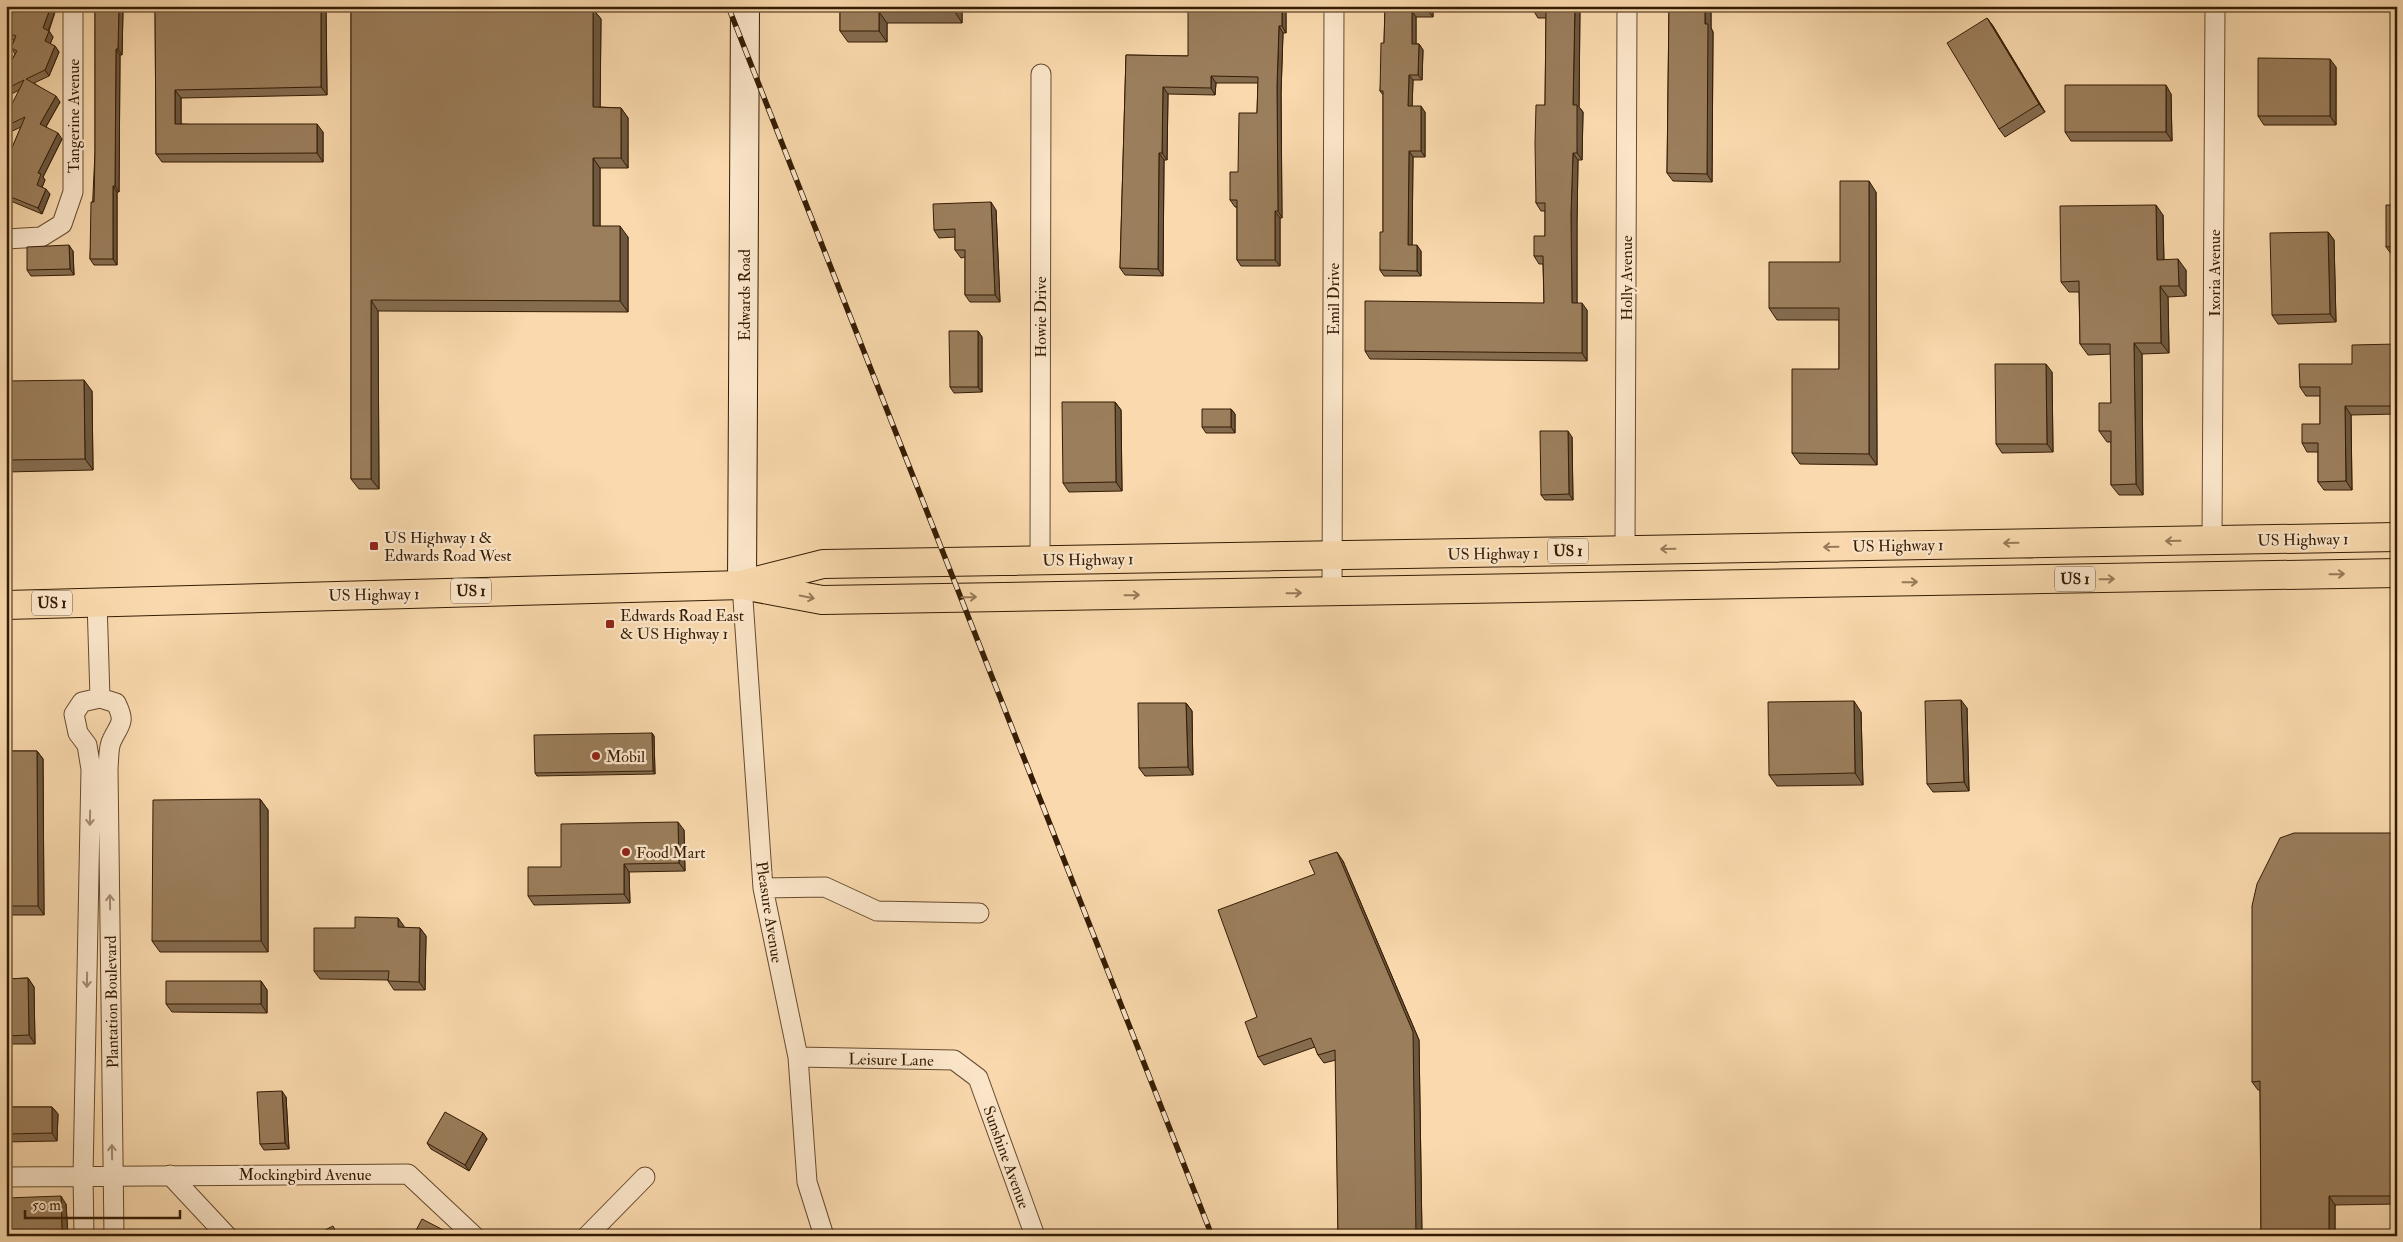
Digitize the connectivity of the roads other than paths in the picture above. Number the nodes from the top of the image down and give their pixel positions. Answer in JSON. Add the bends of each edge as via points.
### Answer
{"nodes":[{"id":1,"x":74,"y":6,"type":"edge"},
{"id":2,"x":745,"y":6,"type":"edge"},
{"id":3,"x":1334,"y":6,"type":"edge"},
{"id":4,"x":1628,"y":6,"type":"edge"},
{"id":5,"x":2215,"y":6,"type":"edge"},
{"id":6,"x":1041,"y":74,"type":"dead end"},
{"id":7,"x":6,"y":239,"type":"edge"},
{"id":8,"x":2397,"y":537,"type":"edge"},
{"id":9,"x":2212,"y":540,"type":"junction"},
{"id":10,"x":1904,"y":545,"type":"junction"},
{"id":11,"x":1625,"y":550,"type":"junction"},
{"id":12,"x":1332,"y":556,"type":"junction"},
{"id":13,"x":1040,"y":560,"type":"junction"},
{"id":14,"x":2397,"y":573,"type":"edge"},
{"id":15,"x":1861,"y":583,"type":"junction"},
{"id":16,"x":742,"y":585,"type":"junction"},
{"id":17,"x":1332,"y":592,"type":"junction"},
{"id":18,"x":97,"y":602,"type":"junction"},
{"id":19,"x":6,"y":605,"type":"edge"},
{"id":20,"x":100,"y":698,"type":"junction"},
{"id":21,"x":100,"y":769,"type":"junction"},
{"id":22,"x":763,"y":888,"type":"junction"},
{"id":23,"x":979,"y":913,"type":"dead end"},
{"id":24,"x":798,"y":1057,"type":"junction"},
{"id":25,"x":978,"y":1078,"type":"joint"},
{"id":26,"x":112,"y":1175,"type":"junction"},
{"id":27,"x":170,"y":1175,"type":"junction"},
{"id":28,"x":83,"y":1176,"type":"junction"},
{"id":29,"x":6,"y":1177,"type":"edge"},
{"id":30,"x":645,"y":1177,"type":"dead end"},
{"id":31,"x":84,"y":1236,"type":"edge"},
{"id":32,"x":114,"y":1236,"type":"edge"},
{"id":33,"x":227,"y":1236,"type":"edge"},
{"id":34,"x":474,"y":1236,"type":"edge"},
{"id":35,"x":587,"y":1236,"type":"edge"},
{"id":36,"x":824,"y":1236,"type":"edge"},
{"id":37,"x":1035,"y":1236,"type":"edge"}],
"edges":[{"from":1,"to":7,"type":"street","name":"Tangerine Avenue","via":[[73,192],[62,224],[41,237]]},
{"from":2,"to":16,"type":"main road","name":"Edwards Road"},
{"from":3,"to":12,"type":"street","name":"Emil Drive"},
{"from":4,"to":11,"type":"street","name":"Holly Avenue"},
{"from":5,"to":9,"type":"street","name":"Ixoria Avenue"},
{"from":6,"to":13,"type":"street","name":"Howie Drive"},
{"from":8,"to":9,"type":"main road","name":"US Highway 1","number":"US 1"},
{"from":9,"to":10,"type":"main road","name":"US Highway 1","number":"US 1","one_way":true},
{"from":10,"to":11,"type":"main road","name":"US Highway 1","number":"US 1","one_way":true},
{"from":10,"to":15,"type":"main road","via":[[1899,559],[1887,570]]},
{"from":11,"to":12,"type":"main road","name":"US Highway 1","number":"US 1"},
{"from":12,"to":13,"type":"main road","name":"US Highway 1","number":"US 1"},
{"from":12,"to":17,"type":"street","name":"Emil Drive"},
{"from":13,"to":16,"type":"main road","name":"US Highway 1","number":"US 1","via":[[823,564]]},
{"from":15,"to":14,"type":"main road","name":"US Highway 1","number":"US 1","one_way":true},
{"from":15,"to":17,"type":"main road","name":"US Highway 1","number":"US 1"},
{"from":16,"to":17,"type":"main road","name":"US Highway 1","number":"US 1","one_way":true,"via":[[822,600]]},
{"from":16,"to":18,"type":"main road","name":"US Highway 1","number":"US 1"},
{"from":16,"to":22,"type":"street","name":"Pleasure Avenue"},
{"from":18,"to":19,"type":"main road","name":"US Highway 1","number":"US 1"},
{"from":18,"to":20,"type":"street"},
{"from":20,"to":21,"type":"street","name":"Plantation Boulevard","via":[[116,703],[122,714],[121,728],[111,741]]},
{"from":20,"to":21,"type":"street","name":"Plantation Boulevard","via":[[82,702],[74,714],[78,733]]},
{"from":26,"to":21,"type":"street","name":"Plantation Boulevard","one_way":true},
{"from":21,"to":28,"type":"street","name":"Plantation Boulevard","one_way":true},
{"from":22,"to":23,"type":"street","via":[[825,887],[877,911]]},
{"from":22,"to":24,"type":"street","name":"Pleasure Avenue"},
{"from":24,"to":25,"type":"street","name":"Leisure Lane","via":[[954,1060]]},
{"from":24,"to":36,"type":"street","name":"Pleasure Avenue","via":[[807,1182]]},
{"from":25,"to":37,"type":"street","name":"Sunshine Avenue"},
{"from":26,"to":27,"type":"street","name":"Mockingbird Avenue"},
{"from":26,"to":28,"type":"street","name":"Mockingbird Avenue"},
{"from":26,"to":32,"type":"street","name":"Plantation Boulevard"},
{"from":27,"to":33,"type":"street"},
{"from":27,"to":34,"type":"street","name":"Mockingbird Avenue","via":[[408,1174]]},
{"from":28,"to":29,"type":"street","name":"Mockingbird Avenue"},
{"from":28,"to":31,"type":"street","name":"Plantation Boulevard"},
{"from":30,"to":35,"type":"street"}]}
